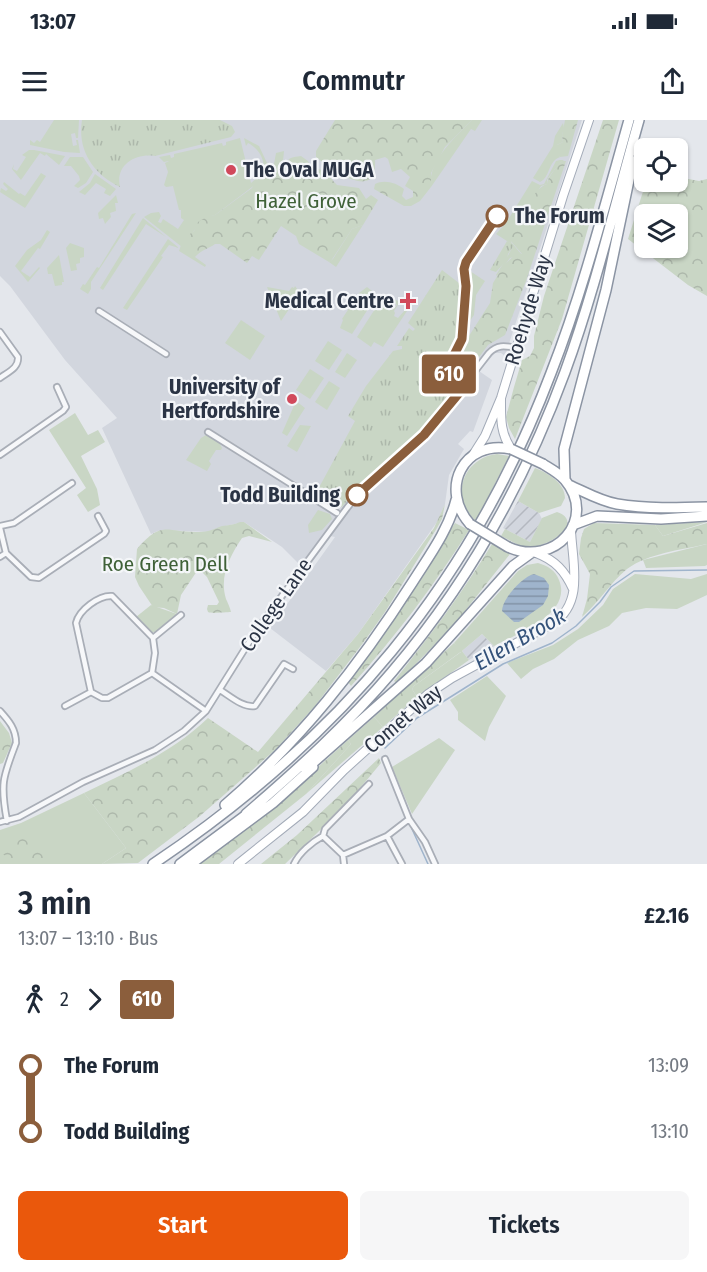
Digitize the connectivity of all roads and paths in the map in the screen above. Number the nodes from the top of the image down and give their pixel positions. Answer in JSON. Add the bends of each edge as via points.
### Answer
{"nodes":[{"id":1,"x":589,"y":120,"type":"edge"},
{"id":2,"x":629,"y":120,"type":"edge"},
{"id":3,"x":638,"y":124,"type":"edge"},
{"id":4,"x":99,"y":311,"type":"dead end"},
{"id":5,"x":0,"y":332,"type":"edge"},
{"id":6,"x":518,"y":348,"type":"junction"},
{"id":7,"x":166,"y":354,"type":"dead end"},
{"id":8,"x":0,"y":378,"type":"edge"},
{"id":9,"x":57,"y":387,"type":"dead end"},
{"id":10,"x":501,"y":398,"type":"junction"},
{"id":11,"x":208,"y":432,"type":"dead end"},
{"id":12,"x":511,"y":449,"type":"junction"},
{"id":13,"x":0,"y":455,"type":"edge"},
{"id":14,"x":472,"y":456,"type":"junction"},
{"id":15,"x":72,"y":483,"type":"dead end"},
{"id":16,"x":567,"y":483,"type":"junction"},
{"id":17,"x":456,"y":500,"type":"junction"},
{"id":18,"x":707,"y":507,"type":"edge"},
{"id":19,"x":337,"y":513,"type":"dead end"},
{"id":20,"x":98,"y":516,"type":"dead end"},
{"id":21,"x":707,"y":516,"type":"edge"},
{"id":22,"x":0,"y":527,"type":"edge"},
{"id":23,"x":572,"y":527,"type":"junction"},
{"id":24,"x":6,"y":553,"type":"junction"},
{"id":25,"x":534,"y":553,"type":"junction"},
{"id":26,"x":0,"y":557,"type":"edge"},
{"id":27,"x":574,"y":590,"type":"junction"},
{"id":28,"x":181,"y":615,"type":"dead end"},
{"id":29,"x":153,"y":638,"type":"junction"},
{"id":30,"x":293,"y":669,"type":"dead end"},
{"id":31,"x":152,"y":673,"type":"junction"},
{"id":32,"x":220,"y":690,"type":"junction"},
{"id":33,"x":91,"y":692,"type":"junction"},
{"id":34,"x":65,"y":706,"type":"dead end"},
{"id":35,"x":0,"y":711,"type":"edge"},
{"id":36,"x":207,"y":711,"type":"junction"},
{"id":37,"x":332,"y":748,"type":"junction"},
{"id":38,"x":385,"y":759,"type":"dead end"},
{"id":39,"x":369,"y":784,"type":"dead end"},
{"id":40,"x":246,"y":814,"type":"junction"},
{"id":41,"x":409,"y":819,"type":"junction"},
{"id":42,"x":7,"y":821,"type":"junction"},
{"id":43,"x":0,"y":822,"type":"edge"},
{"id":44,"x":387,"y":836,"type":"junction"},
{"id":45,"x":323,"y":837,"type":"junction"},
{"id":46,"x":166,"y":855,"type":"junction"},
{"id":47,"x":343,"y":855,"type":"junction"},
{"id":48,"x":153,"y":864,"type":"edge"},
{"id":49,"x":180,"y":864,"type":"edge"},
{"id":50,"x":191,"y":864,"type":"edge"},
{"id":51,"x":238,"y":864,"type":"edge"},
{"id":52,"x":294,"y":864,"type":"edge"},
{"id":53,"x":344,"y":864,"type":"edge"},
{"id":54,"x":402,"y":864,"type":"edge"},
{"id":55,"x":435,"y":864,"type":"edge"}],
"edges":[{"from":1,"to":6,"type":"main road","name":"Roehyde Way"},
{"from":2,"to":46,"type":"highway","via":[[584,280],[551,375],[507,475],[458,562],[392,653],[326,725],[262,783]]},
{"from":3,"to":16,"type":"highway","via":[[606,290],[564,449]]},
{"from":3,"to":40,"type":"highway","via":[[565,372],[500,516],[461,580],[392,672],[320,749]]},
{"from":4,"to":7,"type":"street"},
{"from":5,"to":8,"type":"street","via":[[18,361]]},
{"from":6,"to":10,"type":"main road","name":"Roehyde Way"},
{"from":6,"to":32,"type":"street","name":"College Lane","via":[[495,347],[430,428],[359,494],[256,631]]},
{"from":9,"to":13,"type":"street","via":[[66,407],[63,411]]},
{"from":10,"to":12,"type":"main road","name":"Roehyde Way","via":[[501,430]]},
{"from":10,"to":14,"type":"main road","name":"Roehyde Way"},
{"from":11,"to":19,"type":"street"},
{"from":12,"to":14,"type":"highway","via":[[490,448]]},
{"from":12,"to":16,"type":"highway","bridge":true,"via":[[543,464]]},
{"from":14,"to":17,"type":"highway","via":[[458,476]]},
{"from":15,"to":22,"type":"street","via":[[14,523]]},
{"from":16,"to":18,"type":"highway","via":[[617,504]]},
{"from":16,"to":23,"type":"highway","via":[[576,505]]},
{"from":17,"to":25,"type":"highway","bridge":true,"via":[[470,524],[508,547]]},
{"from":17,"to":46,"type":"highway","via":[[445,531],[341,685],[265,770]]},
{"from":20,"to":24,"type":"street","via":[[106,526],[104,534],[39,578],[31,577]]},
{"from":21,"to":23,"type":"highway","via":[[597,516]]},
{"from":22,"to":24,"type":"street"},
{"from":23,"to":25,"type":"highway","via":[[553,548]]},
{"from":23,"to":27,"type":"main road","name":"Comet Way"},
{"from":24,"to":26,"type":"street"},
{"from":25,"to":27,"type":"main road","via":[[558,565]]},
{"from":25,"to":37,"type":"highway","via":[[513,566],[426,663]]},
{"from":27,"to":51,"type":"main road","name":"Comet Way","via":[[569,608],[559,619],[428,694],[351,762],[303,812]]},
{"from":28,"to":29,"type":"street"},
{"from":29,"to":31,"type":"street"},
{"from":29,"to":33,"type":"street","via":[[112,596],[87,608],[76,623]]},
{"from":30,"to":32,"type":"street","via":[[284,664],[255,706],[244,705]]},
{"from":31,"to":33,"type":"street","via":[[108,698]]},
{"from":31,"to":36,"type":"street"},
{"from":32,"to":36,"type":"street","name":"College Lane"},
{"from":33,"to":34,"type":"street"},
{"from":35,"to":42,"type":"street","via":[[16,736],[1,785]]},
{"from":36,"to":42,"type":"street","name":"College Lane","via":[[155,750]]},
{"from":37,"to":40,"type":"highway"},
{"from":37,"to":50,"type":"highway","via":[[273,803]]},
{"from":38,"to":41,"type":"street"},
{"from":39,"to":45,"type":"street","via":[[325,829]]},
{"from":40,"to":49,"type":"highway"},
{"from":41,"to":44,"type":"street"},
{"from":41,"to":55,"type":"street"},
{"from":42,"to":43,"type":"street","name":"College Lane"},
{"from":44,"to":47,"type":"street"},
{"from":44,"to":54,"type":"street"},
{"from":45,"to":47,"type":"street"},
{"from":45,"to":52,"type":"street"},
{"from":46,"to":48,"type":"highway"},
{"from":47,"to":53,"type":"street"}]}
